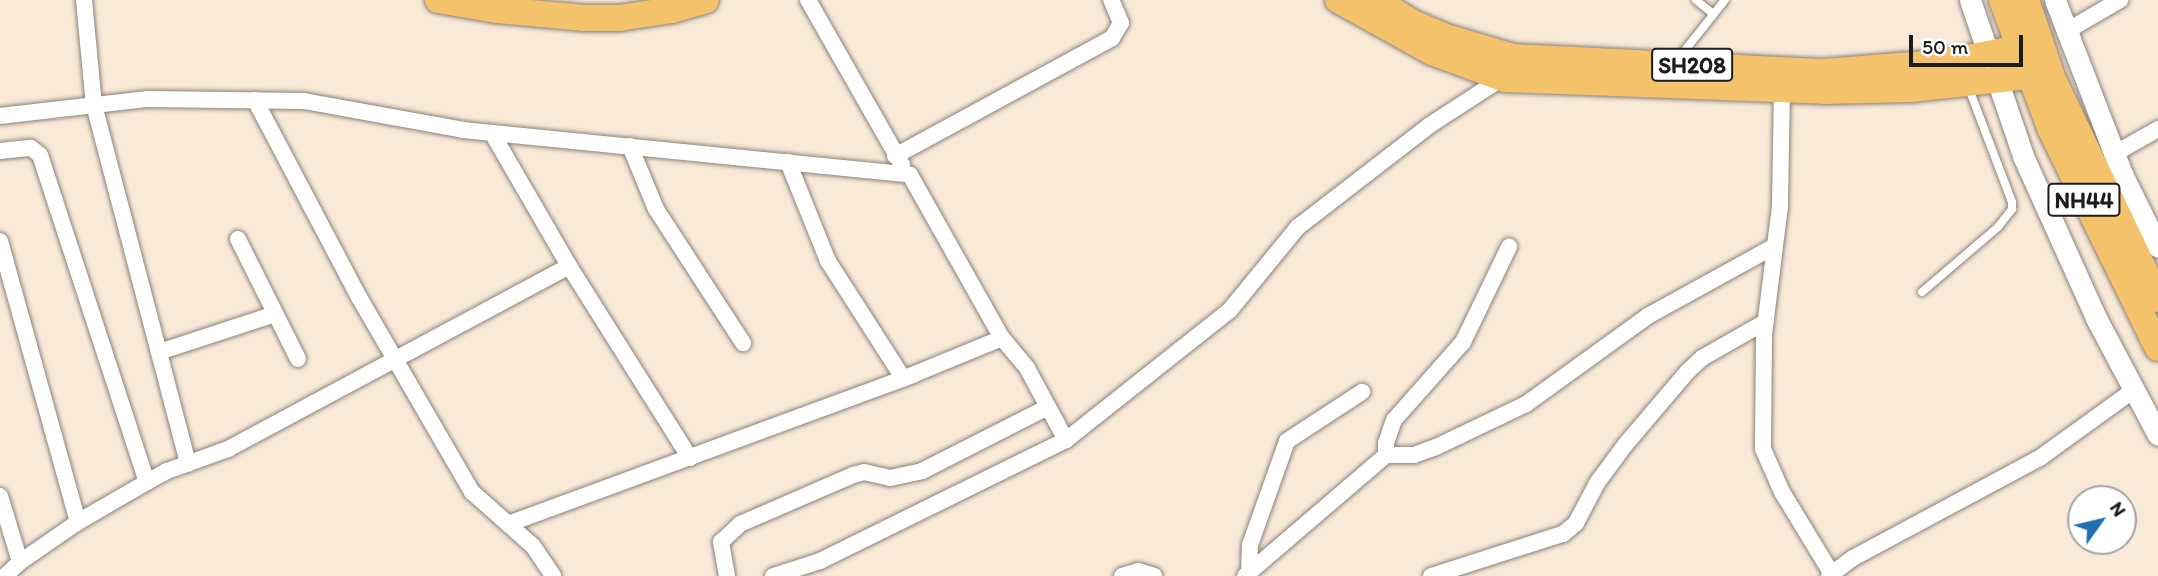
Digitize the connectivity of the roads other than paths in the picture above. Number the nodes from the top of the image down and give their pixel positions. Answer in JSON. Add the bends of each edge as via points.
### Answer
{"nodes":[{"id":1,"x":84,"y":0,"type":"edge"},
{"id":2,"x":438,"y":0,"type":"edge"},
{"id":3,"x":706,"y":0,"type":"edge"},
{"id":4,"x":808,"y":0,"type":"edge"},
{"id":5,"x":1111,"y":0,"type":"edge"},
{"id":6,"x":1338,"y":0,"type":"edge"},
{"id":7,"x":1376,"y":0,"type":"edge"},
{"id":8,"x":1696,"y":0,"type":"edge"},
{"id":9,"x":1725,"y":0,"type":"edge"},
{"id":10,"x":1970,"y":0,"type":"edge"},
{"id":11,"x":2002,"y":0,"type":"edge"},
{"id":12,"x":2026,"y":0,"type":"edge"},
{"id":13,"x":2055,"y":0,"type":"edge"},
{"id":14,"x":2120,"y":0,"type":"edge"},
{"id":15,"x":1713,"y":14,"type":"junction"},
{"id":16,"x":2065,"y":32,"type":"junction"},
{"id":17,"x":2019,"y":48,"type":"junction"},
{"id":18,"x":1986,"y":54,"type":"junction"},
{"id":19,"x":1674,"y":64,"type":"junction"},
{"id":20,"x":1509,"y":68,"type":"junction"},
{"id":21,"x":2029,"y":76,"type":"junction"},
{"id":22,"x":1996,"y":80,"type":"junction"},
{"id":23,"x":1967,"y":84,"type":"junction"},
{"id":24,"x":1782,"y":89,"type":"junction"},
{"id":25,"x":255,"y":100,"type":"junction"},
{"id":26,"x":94,"y":105,"type":"junction"},
{"id":27,"x":0,"y":116,"type":"edge"},
{"id":28,"x":2158,"y":129,"type":"edge"},
{"id":29,"x":492,"y":133,"type":"junction"},
{"id":30,"x":630,"y":146,"type":"junction"},
{"id":31,"x":0,"y":151,"type":"edge"},
{"id":32,"x":2114,"y":154,"type":"junction"},
{"id":33,"x":895,"y":156,"type":"junction"},
{"id":34,"x":788,"y":162,"type":"junction"},
{"id":35,"x":910,"y":175,"type":"junction"},
{"id":36,"x":238,"y":239,"type":"dead end"},
{"id":37,"x":0,"y":240,"type":"edge"},
{"id":38,"x":1510,"y":247,"type":"dead end"},
{"id":39,"x":1773,"y":247,"type":"junction"},
{"id":40,"x":2158,"y":247,"type":"edge"},
{"id":41,"x":569,"y":266,"type":"junction"},
{"id":42,"x":1922,"y":292,"type":"dead end"},
{"id":43,"x":2158,"y":299,"type":"edge"},
{"id":44,"x":275,"y":314,"type":"junction"},
{"id":45,"x":1765,"y":322,"type":"junction"},
{"id":46,"x":1002,"y":338,"type":"junction"},
{"id":47,"x":743,"y":344,"type":"dead end"},
{"id":48,"x":2158,"y":348,"type":"edge"},
{"id":49,"x":159,"y":352,"type":"junction"},
{"id":50,"x":298,"y":359,"type":"dead end"},
{"id":51,"x":394,"y":362,"type":"junction"},
{"id":52,"x":903,"y":378,"type":"junction"},
{"id":53,"x":2134,"y":390,"type":"junction"},
{"id":54,"x":1362,"y":392,"type":"dead end"},
{"id":55,"x":1048,"y":407,"type":"junction"},
{"id":56,"x":2158,"y":435,"type":"edge"},
{"id":57,"x":1066,"y":440,"type":"junction"},
{"id":58,"x":1386,"y":456,"type":"junction"},
{"id":59,"x":690,"y":458,"type":"junction"},
{"id":60,"x":188,"y":464,"type":"junction"},
{"id":61,"x":147,"y":482,"type":"junction"},
{"id":62,"x":0,"y":496,"type":"edge"},
{"id":63,"x":78,"y":522,"type":"junction"},
{"id":64,"x":508,"y":524,"type":"junction"},
{"id":65,"x":20,"y":562,"type":"junction"},
{"id":66,"x":1247,"y":574,"type":"edge"},
{"id":67,"x":1831,"y":575,"type":"edge"},
{"id":68,"x":5,"y":576,"type":"edge"},
{"id":69,"x":552,"y":576,"type":"edge"},
{"id":70,"x":727,"y":576,"type":"edge"},
{"id":71,"x":774,"y":576,"type":"edge"},
{"id":72,"x":1122,"y":576,"type":"edge"},
{"id":73,"x":1154,"y":576,"type":"edge"},
{"id":74,"x":1431,"y":576,"type":"edge"}],
"edges":[{"from":1,"to":26,"type":"street"},
{"from":2,"to":3,"type":"main road","via":[[498,10],[619,18]]},
{"from":4,"to":33,"type":"street"},
{"from":5,"to":33,"type":"street","via":[[1121,23],[1112,38]]},
{"from":6,"to":20,"type":"main road","number":"SH208","via":[[1432,52]]},
{"from":7,"to":20,"type":"main road","number":"SH208","via":[[1413,23]]},
{"from":8,"to":15,"type":"lane"},
{"from":9,"to":15,"type":"lane"},
{"from":10,"to":18,"type":"street"},
{"from":11,"to":17,"type":"main road","number":"NH44"},
{"from":12,"to":43,"type":"main road","number":"NH44","via":[[2052,76]]},
{"from":13,"to":16,"type":"street"},
{"from":14,"to":16,"type":"street"},
{"from":15,"to":19,"type":"lane"},
{"from":16,"to":32,"type":"street"},
{"from":17,"to":18,"type":"main road","number":"SH208"},
{"from":17,"to":21,"type":"main road","number":"NH44"},
{"from":18,"to":19,"type":"main road","number":"SH208","via":[[1825,72]]},
{"from":18,"to":22,"type":"street"},
{"from":19,"to":20,"type":"main road","number":"SH208"},
{"from":20,"to":24,"type":"main road","number":"SH208"},
{"from":20,"to":57,"type":"street","via":[[1298,227],[1230,310]]},
{"from":21,"to":22,"type":"main road","number":"SH208"},
{"from":21,"to":48,"type":"main road","number":"NH44","via":[[2073,179]]},
{"from":22,"to":23,"type":"main road","number":"SH208"},
{"from":22,"to":53,"type":"street","via":[[2023,156]]},
{"from":23,"to":24,"type":"main road","number":"SH208"},
{"from":23,"to":42,"type":"lane","via":[[2012,209],[1998,227]]},
{"from":24,"to":39,"type":"street","via":[[1780,206]]},
{"from":25,"to":26,"type":"street","via":[[148,99]]},
{"from":25,"to":29,"type":"street","via":[[304,101]]},
{"from":25,"to":51,"type":"street"},
{"from":26,"to":27,"type":"street"},
{"from":26,"to":49,"type":"street"},
{"from":28,"to":32,"type":"street"},
{"from":29,"to":30,"type":"street"},
{"from":29,"to":41,"type":"street"},
{"from":30,"to":34,"type":"street"},
{"from":30,"to":47,"type":"street","via":[[656,209]]},
{"from":31,"to":61,"type":"street","via":[[31,148],[40,155]]},
{"from":32,"to":40,"type":"street"},
{"from":33,"to":35,"type":"street"},
{"from":34,"to":35,"type":"street"},
{"from":34,"to":52,"type":"street","via":[[828,261]]},
{"from":35,"to":46,"type":"street"},
{"from":36,"to":44,"type":"street"},
{"from":37,"to":63,"type":"street"},
{"from":38,"to":58,"type":"street","via":[[1463,342],[1394,420]]},
{"from":39,"to":45,"type":"street"},
{"from":39,"to":58,"type":"street","via":[[1648,316],[1526,404],[1436,447]]},
{"from":41,"to":51,"type":"street"},
{"from":41,"to":59,"type":"street"},
{"from":44,"to":49,"type":"street"},
{"from":44,"to":50,"type":"street"},
{"from":45,"to":67,"type":"street","via":[[1763,449],[1782,492]]},
{"from":45,"to":74,"type":"street","via":[[1688,371],[1625,445],[1576,523],[1563,534]]},
{"from":46,"to":52,"type":"street"},
{"from":46,"to":55,"type":"street","via":[[1027,368]]},
{"from":49,"to":60,"type":"street"},
{"from":51,"to":60,"type":"street","via":[[228,449]]},
{"from":51,"to":64,"type":"street","via":[[472,492]]},
{"from":52,"to":59,"type":"street"},
{"from":53,"to":56,"type":"street"},
{"from":53,"to":67,"type":"street","via":[[2040,457],[1853,558]]},
{"from":54,"to":66,"type":"street","via":[[1287,442],[1250,545]]},
{"from":55,"to":57,"type":"street"},
{"from":55,"to":70,"type":"street","via":[[922,471],[890,478],[864,472],[853,475],[740,524],[722,541]]},
{"from":57,"to":71,"type":"street","via":[[820,562]]},
{"from":58,"to":66,"type":"street"},
{"from":59,"to":64,"type":"street"},
{"from":60,"to":61,"type":"street"},
{"from":61,"to":63,"type":"street"},
{"from":62,"to":65,"type":"street"},
{"from":63,"to":65,"type":"street"},
{"from":64,"to":69,"type":"street","via":[[533,546]]},
{"from":65,"to":68,"type":"street"},
{"from":72,"to":73,"type":"street","via":[[1138,571]]}]}
